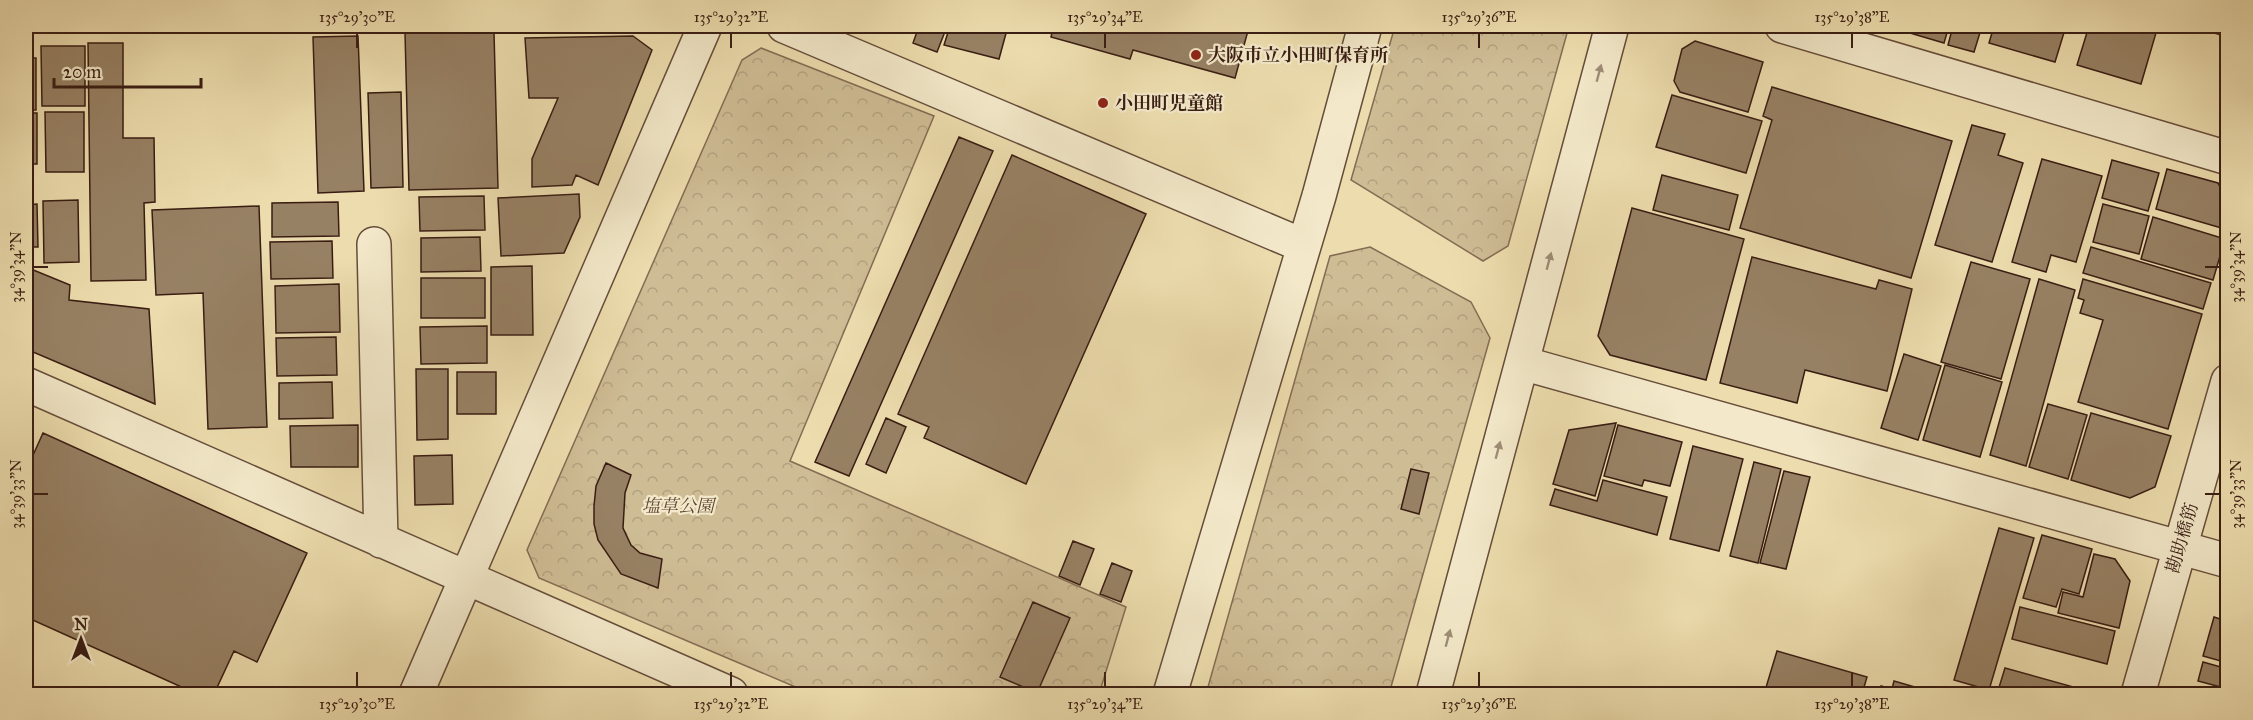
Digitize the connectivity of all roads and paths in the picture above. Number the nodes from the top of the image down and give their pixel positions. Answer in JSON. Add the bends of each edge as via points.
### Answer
{"nodes":[{"id":1,"x":705,"y":26,"type":"edge"},
{"id":2,"x":784,"y":26,"type":"edge"},
{"id":3,"x":1365,"y":26,"type":"edge"},
{"id":4,"x":1612,"y":26,"type":"edge"},
{"id":5,"x":1782,"y":26,"type":"edge"},
{"id":6,"x":2228,"y":158,"type":"edge"},
{"id":7,"x":374,"y":244,"type":"dead end"},
{"id":8,"x":1304,"y":246,"type":"junction"},
{"id":9,"x":1522,"y":363,"type":"junction"},
{"id":10,"x":2228,"y":381,"type":"edge"},
{"id":11,"x":26,"y":384,"type":"edge"},
{"id":12,"x":381,"y":541,"type":"junction"},
{"id":13,"x":2179,"y":548,"type":"junction"},
{"id":14,"x":2228,"y":561,"type":"edge"},
{"id":15,"x":467,"y":580,"type":"junction"},
{"id":16,"x":416,"y":694,"type":"edge"},
{"id":17,"x":730,"y":694,"type":"edge"},
{"id":18,"x":1170,"y":694,"type":"edge"},
{"id":19,"x":1433,"y":694,"type":"edge"},
{"id":20,"x":2138,"y":694,"type":"edge"}],
"edges":[{"from":1,"to":15,"type":"street"},
{"from":2,"to":8,"type":"street"},
{"from":3,"to":8,"type":"street"},
{"from":9,"to":4,"type":"street","one_way":true},
{"from":5,"to":6,"type":"street"},
{"from":7,"to":12,"type":"street"},
{"from":8,"to":18,"type":"street"},
{"from":9,"to":13,"type":"street"},
{"from":19,"to":9,"type":"street","one_way":true},
{"from":10,"to":13,"type":"street","name":"勘助橋筋"},
{"from":11,"to":12,"type":"street"},
{"from":12,"to":15,"type":"street"},
{"from":13,"to":14,"type":"street"},
{"from":13,"to":20,"type":"street","name":"勘助橋筋"},
{"from":15,"to":16,"type":"street"},
{"from":15,"to":17,"type":"street"}]}
